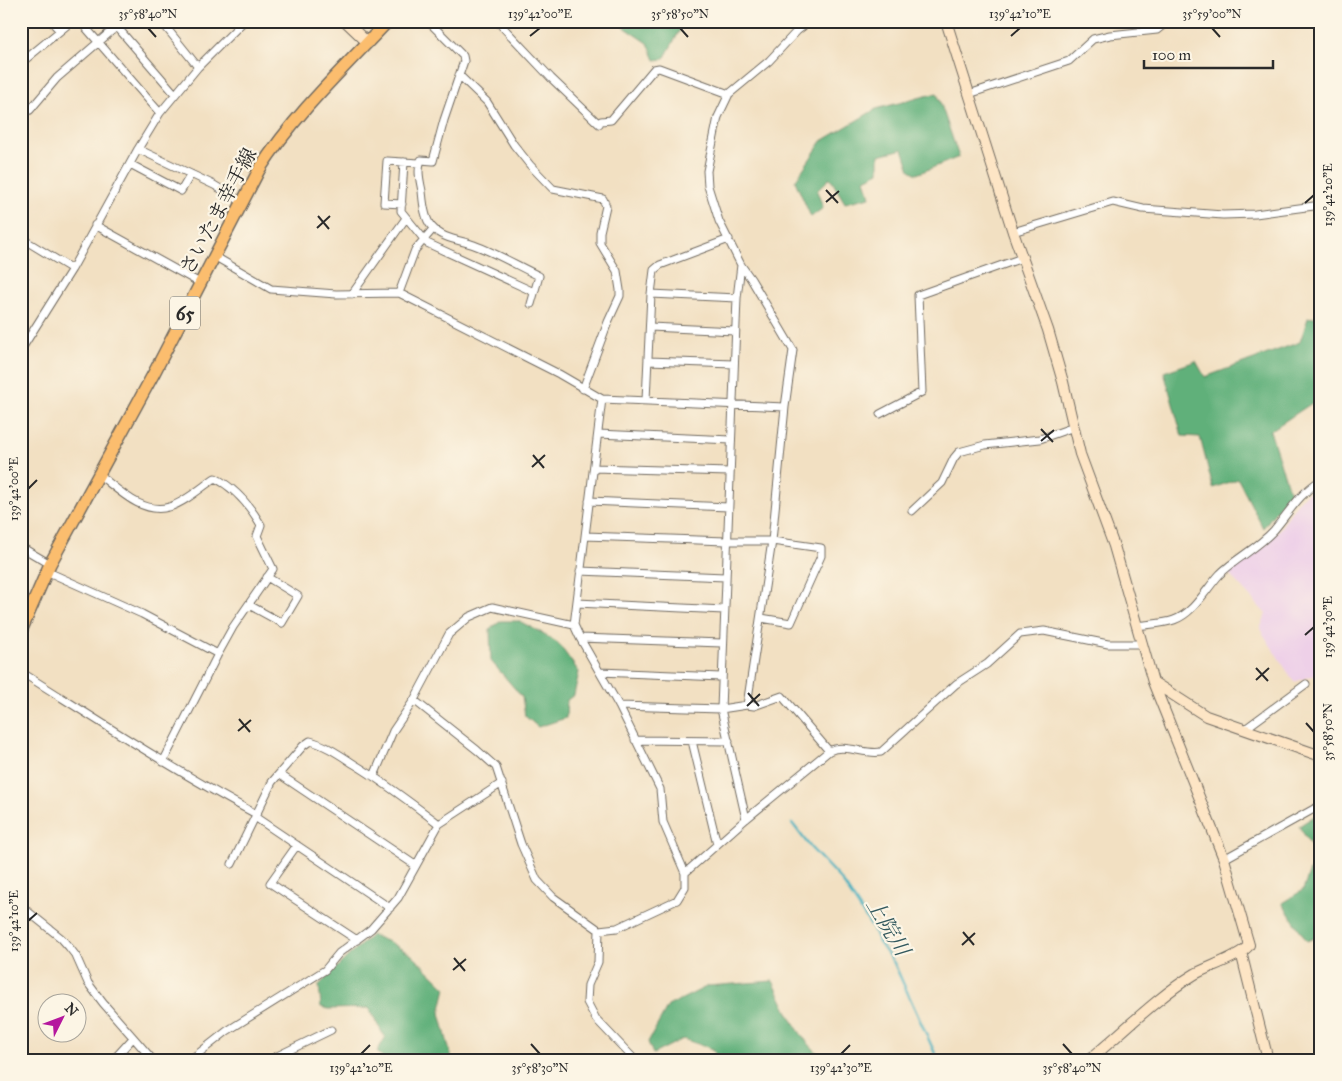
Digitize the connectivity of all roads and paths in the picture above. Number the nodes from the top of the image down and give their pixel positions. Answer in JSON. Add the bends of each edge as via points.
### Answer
{"nodes":[{"id":1,"x":51,"y":21,"type":"edge"},
{"id":2,"x":72,"y":21,"type":"edge"},
{"id":3,"x":80,"y":21,"type":"edge"},
{"id":4,"x":123,"y":21,"type":"edge"},
{"id":5,"x":161,"y":21,"type":"edge"},
{"id":6,"x":244,"y":21,"type":"edge"},
{"id":7,"x":345,"y":21,"type":"edge"},
{"id":8,"x":388,"y":21,"type":"edge"},
{"id":9,"x":428,"y":21,"type":"edge"},
{"id":10,"x":497,"y":21,"type":"edge"},
{"id":11,"x":810,"y":21,"type":"edge"},
{"id":12,"x":946,"y":21,"type":"edge"},
{"id":13,"x":1168,"y":21,"type":"edge"},
{"id":14,"x":114,"y":24,"type":"edge"},
{"id":15,"x":60,"y":31,"type":"junction"},
{"id":16,"x":99,"y":42,"type":"junction"},
{"id":17,"x":368,"y":43,"type":"junction"},
{"id":18,"x":21,"y":44,"type":"edge"},
{"id":19,"x":21,"y":48,"type":"edge"},
{"id":20,"x":21,"y":63,"type":"edge"},
{"id":21,"x":198,"y":66,"type":"junction"},
{"id":22,"x":459,"y":76,"type":"junction"},
{"id":23,"x":175,"y":94,"type":"junction"},
{"id":24,"x":729,"y":94,"type":"junction"},
{"id":25,"x":969,"y":94,"type":"junction"},
{"id":26,"x":21,"y":103,"type":"edge"},
{"id":27,"x":160,"y":113,"type":"junction"},
{"id":28,"x":138,"y":149,"type":"junction"},
{"id":29,"x":404,"y":162,"type":"junction"},
{"id":30,"x":420,"y":163,"type":"junction"},
{"id":31,"x":130,"y":164,"type":"junction"},
{"id":32,"x":191,"y":174,"type":"junction"},
{"id":33,"x":242,"y":202,"type":"junction"},
{"id":34,"x":402,"y":204,"type":"junction"},
{"id":35,"x":1321,"y":206,"type":"edge"},
{"id":36,"x":406,"y":218,"type":"junction"},
{"id":37,"x":95,"y":225,"type":"junction"},
{"id":38,"x":433,"y":229,"type":"junction"},
{"id":39,"x":1013,"y":232,"type":"junction"},
{"id":40,"x":21,"y":238,"type":"edge"},
{"id":41,"x":729,"y":239,"type":"junction"},
{"id":42,"x":424,"y":240,"type":"junction"},
{"id":43,"x":214,"y":256,"type":"junction"},
{"id":44,"x":1022,"y":258,"type":"junction"},
{"id":45,"x":741,"y":265,"type":"junction"},
{"id":46,"x":72,"y":269,"type":"junction"},
{"id":47,"x":200,"y":283,"type":"junction"},
{"id":48,"x":534,"y":292,"type":"junction"},
{"id":49,"x":352,"y":294,"type":"junction"},
{"id":50,"x":399,"y":294,"type":"junction"},
{"id":51,"x":651,"y":294,"type":"junction"},
{"id":52,"x":737,"y":298,"type":"junction"},
{"id":53,"x":531,"y":304,"type":"dead end"},
{"id":54,"x":650,"y":328,"type":"junction"},
{"id":55,"x":735,"y":330,"type":"junction"},
{"id":56,"x":21,"y":350,"type":"edge"},
{"id":57,"x":648,"y":361,"type":"junction"},
{"id":58,"x":734,"y":364,"type":"junction"},
{"id":59,"x":583,"y":389,"type":"junction"},
{"id":60,"x":602,"y":399,"type":"junction"},
{"id":61,"x":646,"y":400,"type":"junction"},
{"id":62,"x":732,"y":404,"type":"junction"},
{"id":63,"x":785,"y":407,"type":"junction"},
{"id":64,"x":880,"y":414,"type":"dead end"},
{"id":65,"x":1074,"y":427,"type":"junction"},
{"id":66,"x":598,"y":434,"type":"junction"},
{"id":67,"x":731,"y":440,"type":"junction"},
{"id":68,"x":594,"y":468,"type":"junction"},
{"id":69,"x":729,"y":472,"type":"junction"},
{"id":70,"x":98,"y":474,"type":"junction"},
{"id":71,"x":1321,"y":480,"type":"edge"},
{"id":72,"x":589,"y":501,"type":"junction"},
{"id":73,"x":728,"y":507,"type":"junction"},
{"id":74,"x":912,"y":511,"type":"dead end"},
{"id":75,"x":585,"y":536,"type":"junction"},
{"id":76,"x":726,"y":541,"type":"junction"},
{"id":77,"x":772,"y":541,"type":"junction"},
{"id":78,"x":21,"y":548,"type":"edge"},
{"id":79,"x":48,"y":568,"type":"junction"},
{"id":80,"x":580,"y":571,"type":"junction"},
{"id":81,"x":267,"y":577,"type":"junction"},
{"id":82,"x":725,"y":577,"type":"junction"},
{"id":83,"x":577,"y":603,"type":"junction"},
{"id":84,"x":249,"y":605,"type":"junction"},
{"id":85,"x":724,"y":610,"type":"junction"},
{"id":86,"x":761,"y":618,"type":"junction"},
{"id":87,"x":574,"y":625,"type":"junction"},
{"id":88,"x":1136,"y":626,"type":"junction"},
{"id":89,"x":21,"y":631,"type":"edge"},
{"id":90,"x":580,"y":638,"type":"junction"},
{"id":91,"x":722,"y":643,"type":"junction"},
{"id":92,"x":1141,"y":644,"type":"junction"},
{"id":93,"x":218,"y":654,"type":"junction"},
{"id":94,"x":21,"y":672,"type":"edge"},
{"id":95,"x":600,"y":672,"type":"junction"},
{"id":96,"x":721,"y":677,"type":"junction"},
{"id":97,"x":1153,"y":682,"type":"junction"},
{"id":98,"x":1306,"y":684,"type":"dead end"},
{"id":99,"x":414,"y":700,"type":"junction"},
{"id":100,"x":747,"y":705,"type":"junction"},
{"id":101,"x":619,"y":706,"type":"junction"},
{"id":102,"x":721,"y":709,"type":"junction"},
{"id":103,"x":1244,"y":729,"type":"junction"},
{"id":104,"x":635,"y":740,"type":"junction"},
{"id":105,"x":692,"y":741,"type":"junction"},
{"id":106,"x":729,"y":741,"type":"junction"},
{"id":107,"x":829,"y":751,"type":"junction"},
{"id":108,"x":1321,"y":756,"type":"edge"},
{"id":109,"x":163,"y":762,"type":"junction"},
{"id":110,"x":280,"y":774,"type":"junction"},
{"id":111,"x":374,"y":776,"type":"junction"},
{"id":112,"x":502,"y":783,"type":"junction"},
{"id":113,"x":1321,"y":805,"type":"edge"},
{"id":114,"x":255,"y":816,"type":"junction"},
{"id":115,"x":746,"y":819,"type":"junction"},
{"id":116,"x":439,"y":824,"type":"junction"},
{"id":117,"x":717,"y":844,"type":"junction"},
{"id":118,"x":297,"y":845,"type":"junction"},
{"id":119,"x":1224,"y":859,"type":"junction"},
{"id":120,"x":232,"y":864,"type":"dead end"},
{"id":121,"x":415,"y":865,"type":"junction"},
{"id":122,"x":685,"y":873,"type":"junction"},
{"id":123,"x":21,"y":906,"type":"edge"},
{"id":124,"x":390,"y":908,"type":"junction"},
{"id":125,"x":599,"y":930,"type":"junction"},
{"id":126,"x":357,"y":940,"type":"junction"},
{"id":127,"x":1241,"y":952,"type":"junction"},
{"id":128,"x":331,"y":1030,"type":"dead end"},
{"id":129,"x":134,"y":1038,"type":"junction"},
{"id":130,"x":113,"y":1060,"type":"edge"},
{"id":131,"x":153,"y":1060,"type":"edge"},
{"id":132,"x":190,"y":1060,"type":"edge"},
{"id":133,"x":270,"y":1060,"type":"edge"},
{"id":134,"x":635,"y":1060,"type":"edge"},
{"id":135,"x":1090,"y":1060,"type":"edge"},
{"id":136,"x":1268,"y":1060,"type":"edge"}],
"edges":[{"from":1,"to":15,"type":"street"},
{"from":2,"to":15,"type":"street"},
{"from":3,"to":16,"type":"street"},
{"from":4,"to":14,"type":"street"},
{"from":5,"to":21,"type":"street"},
{"from":6,"to":21,"type":"street"},
{"from":7,"to":17,"type":"street"},
{"from":8,"to":17,"type":"main road","name":"さいたま幸手線","number":"65"},
{"from":9,"to":22,"type":"street","via":[[463,56]]},
{"from":10,"to":24,"type":"street","via":[[599,124],[611,120],[618,113],[654,68]]},
{"from":11,"to":24,"type":"street"},
{"from":12,"to":25,"type":"street"},
{"from":13,"to":25,"type":"street","via":[[1157,30],[1093,39],[1069,62]]},
{"from":14,"to":16,"type":"street"},
{"from":14,"to":23,"type":"street"},
{"from":15,"to":20,"type":"street"},
{"from":16,"to":26,"type":"street","via":[[57,78],[30,110]]},
{"from":16,"to":27,"type":"street"},
{"from":17,"to":33,"type":"main road","name":"さいたま幸手線","number":"65","via":[[293,122],[267,158]]},
{"from":18,"to":19,"type":"street"},
{"from":21,"to":23,"type":"street"},
{"from":22,"to":30,"type":"street","via":[[433,161],[421,160]]},
{"from":22,"to":59,"type":"street","via":[[487,102],[514,145],[553,189],[603,199],[606,206],[600,243],[617,271],[620,296]]},
{"from":23,"to":27,"type":"street"},
{"from":24,"to":41,"type":"street","via":[[718,116],[707,171],[708,186],[719,221]]},
{"from":25,"to":39,"type":"street"},
{"from":27,"to":28,"type":"street"},
{"from":28,"to":31,"type":"street"},
{"from":28,"to":32,"type":"street"},
{"from":29,"to":30,"type":"street"},
{"from":29,"to":34,"type":"street"},
{"from":29,"to":34,"type":"street","via":[[387,161],[384,203]]},
{"from":30,"to":38,"type":"street","via":[[424,206]]},
{"from":31,"to":32,"type":"street","via":[[181,192]]},
{"from":31,"to":37,"type":"street"},
{"from":32,"to":33,"type":"street"},
{"from":33,"to":43,"type":"main road","name":"さいたま幸手線","number":"65"},
{"from":34,"to":36,"type":"street","via":[[401,211]]},
{"from":35,"to":39,"type":"street","via":[[1223,215],[1143,209],[1113,202]]},
{"from":36,"to":42,"type":"street"},
{"from":36,"to":49,"type":"street"},
{"from":37,"to":46,"type":"street"},
{"from":37,"to":47,"type":"street"},
{"from":38,"to":42,"type":"street"},
{"from":38,"to":48,"type":"street","via":[[539,276]]},
{"from":39,"to":44,"type":"street"},
{"from":40,"to":46,"type":"street"},
{"from":41,"to":45,"type":"street"},
{"from":41,"to":51,"type":"street","via":[[660,265],[654,270]]},
{"from":42,"to":48,"type":"street"},
{"from":42,"to":50,"type":"street","via":[[415,250]]},
{"from":43,"to":47,"type":"main road","name":"さいたま幸手線","number":"65"},
{"from":43,"to":49,"type":"street","via":[[272,289]]},
{"from":44,"to":64,"type":"street","via":[[918,295],[922,392]]},
{"from":44,"to":65,"type":"street","via":[[1048,330]]},
{"from":45,"to":52,"type":"street"},
{"from":45,"to":63,"type":"street","via":[[793,350]]},
{"from":46,"to":56,"type":"street"},
{"from":47,"to":70,"type":"main road","name":"さいたま幸手線","number":"65"},
{"from":48,"to":53,"type":"street"},
{"from":49,"to":50,"type":"street"},
{"from":50,"to":59,"type":"street"},
{"from":51,"to":52,"type":"street"},
{"from":51,"to":54,"type":"street"},
{"from":52,"to":55,"type":"street"},
{"from":54,"to":55,"type":"street"},
{"from":54,"to":57,"type":"street"},
{"from":55,"to":58,"type":"street"},
{"from":57,"to":58,"type":"street"},
{"from":57,"to":61,"type":"street"},
{"from":58,"to":62,"type":"street"},
{"from":59,"to":60,"type":"street"},
{"from":60,"to":61,"type":"street"},
{"from":60,"to":66,"type":"street"},
{"from":61,"to":62,"type":"street"},
{"from":62,"to":63,"type":"street"},
{"from":62,"to":67,"type":"street"},
{"from":63,"to":77,"type":"street"},
{"from":65,"to":74,"type":"street","via":[[1040,439],[986,445],[959,452],[942,483]]},
{"from":65,"to":88,"type":"street","via":[[1092,491],[1114,546]]},
{"from":66,"to":67,"type":"street"},
{"from":66,"to":68,"type":"street"},
{"from":67,"to":69,"type":"street"},
{"from":68,"to":69,"type":"street"},
{"from":68,"to":72,"type":"street"},
{"from":69,"to":73,"type":"street"},
{"from":70,"to":79,"type":"main road","name":"さいたま幸手線","number":"65"},
{"from":70,"to":81,"type":"street","via":[[149,509],[177,504],[215,478],[223,482],[251,507],[261,525],[257,536],[273,569]]},
{"from":71,"to":88,"type":"street","via":[[1298,498],[1263,541],[1221,573],[1190,610],[1174,620]]},
{"from":72,"to":73,"type":"street"},
{"from":72,"to":75,"type":"street"},
{"from":73,"to":76,"type":"street"},
{"from":75,"to":76,"type":"street"},
{"from":75,"to":80,"type":"street"},
{"from":76,"to":77,"type":"street"},
{"from":76,"to":82,"type":"street"},
{"from":77,"to":86,"type":"street"},
{"from":77,"to":86,"type":"street","via":[[817,547],[822,556],[791,623]]},
{"from":78,"to":79,"type":"street"},
{"from":79,"to":89,"type":"main road","name":"さいたま幸手線","number":"65"},
{"from":79,"to":93,"type":"street"},
{"from":80,"to":82,"type":"street"},
{"from":80,"to":83,"type":"street"},
{"from":81,"to":84,"type":"street"},
{"from":81,"to":84,"type":"street","via":[[298,596],[282,623]]},
{"from":82,"to":85,"type":"street"},
{"from":83,"to":85,"type":"street"},
{"from":83,"to":87,"type":"street"},
{"from":84,"to":93,"type":"street"},
{"from":85,"to":91,"type":"street"},
{"from":86,"to":100,"type":"street"},
{"from":87,"to":90,"type":"street"},
{"from":87,"to":99,"type":"street","via":[[492,607],[469,617],[448,634]]},
{"from":88,"to":92,"type":"street"},
{"from":90,"to":91,"type":"street"},
{"from":90,"to":95,"type":"street"},
{"from":91,"to":96,"type":"street"},
{"from":92,"to":97,"type":"street"},
{"from":92,"to":107,"type":"street","via":[[1108,644],[1044,631],[1020,634],[987,664],[956,684],[881,752],[875,754],[844,748]]},
{"from":93,"to":109,"type":"street"},
{"from":94,"to":109,"type":"street"},
{"from":95,"to":96,"type":"street"},
{"from":95,"to":101,"type":"street"},
{"from":96,"to":102,"type":"street"},
{"from":97,"to":103,"type":"street","via":[[1206,716]]},
{"from":97,"to":119,"type":"street"},
{"from":98,"to":103,"type":"street"},
{"from":99,"to":111,"type":"street","via":[[393,730]]},
{"from":99,"to":112,"type":"street","via":[[496,767]]},
{"from":100,"to":102,"type":"street"},
{"from":100,"to":107,"type":"street","via":[[754,706],[782,696]]},
{"from":101,"to":102,"type":"street"},
{"from":101,"to":104,"type":"street"},
{"from":102,"to":106,"type":"street"},
{"from":103,"to":108,"type":"street"},
{"from":104,"to":105,"type":"street"},
{"from":104,"to":122,"type":"street","via":[[660,788],[663,822]]},
{"from":105,"to":106,"type":"street"},
{"from":105,"to":117,"type":"street"},
{"from":106,"to":115,"type":"street"},
{"from":107,"to":115,"type":"street"},
{"from":109,"to":114,"type":"street"},
{"from":110,"to":111,"type":"street","via":[[310,741],[341,755]]},
{"from":110,"to":114,"type":"street","via":[[272,782]]},
{"from":110,"to":121,"type":"street"},
{"from":111,"to":116,"type":"street"},
{"from":112,"to":116,"type":"street"},
{"from":112,"to":125,"type":"street","via":[[521,844],[537,880],[553,897]]},
{"from":113,"to":119,"type":"street"},
{"from":114,"to":118,"type":"street"},
{"from":114,"to":120,"type":"street"},
{"from":115,"to":117,"type":"street"},
{"from":116,"to":121,"type":"street"},
{"from":117,"to":122,"type":"street"},
{"from":118,"to":124,"type":"street"},
{"from":118,"to":126,"type":"street","via":[[270,883]]},
{"from":119,"to":127,"type":"street","via":[[1248,945]]},
{"from":121,"to":124,"type":"street"},
{"from":122,"to":125,"type":"street","via":[[684,887],[677,900],[617,928]]},
{"from":123,"to":129,"type":"street","via":[[69,947],[102,1003]]},
{"from":124,"to":126,"type":"street","via":[[372,929]]},
{"from":125,"to":134,"type":"street","via":[[598,962],[588,985],[587,1002],[596,1019]]},
{"from":126,"to":132,"type":"street","via":[[339,953],[325,970],[227,1031]]},
{"from":127,"to":135,"type":"street","via":[[1176,987]]},
{"from":127,"to":136,"type":"street"},
{"from":128,"to":133,"type":"street"},
{"from":129,"to":130,"type":"street"},
{"from":129,"to":131,"type":"street"}]}
